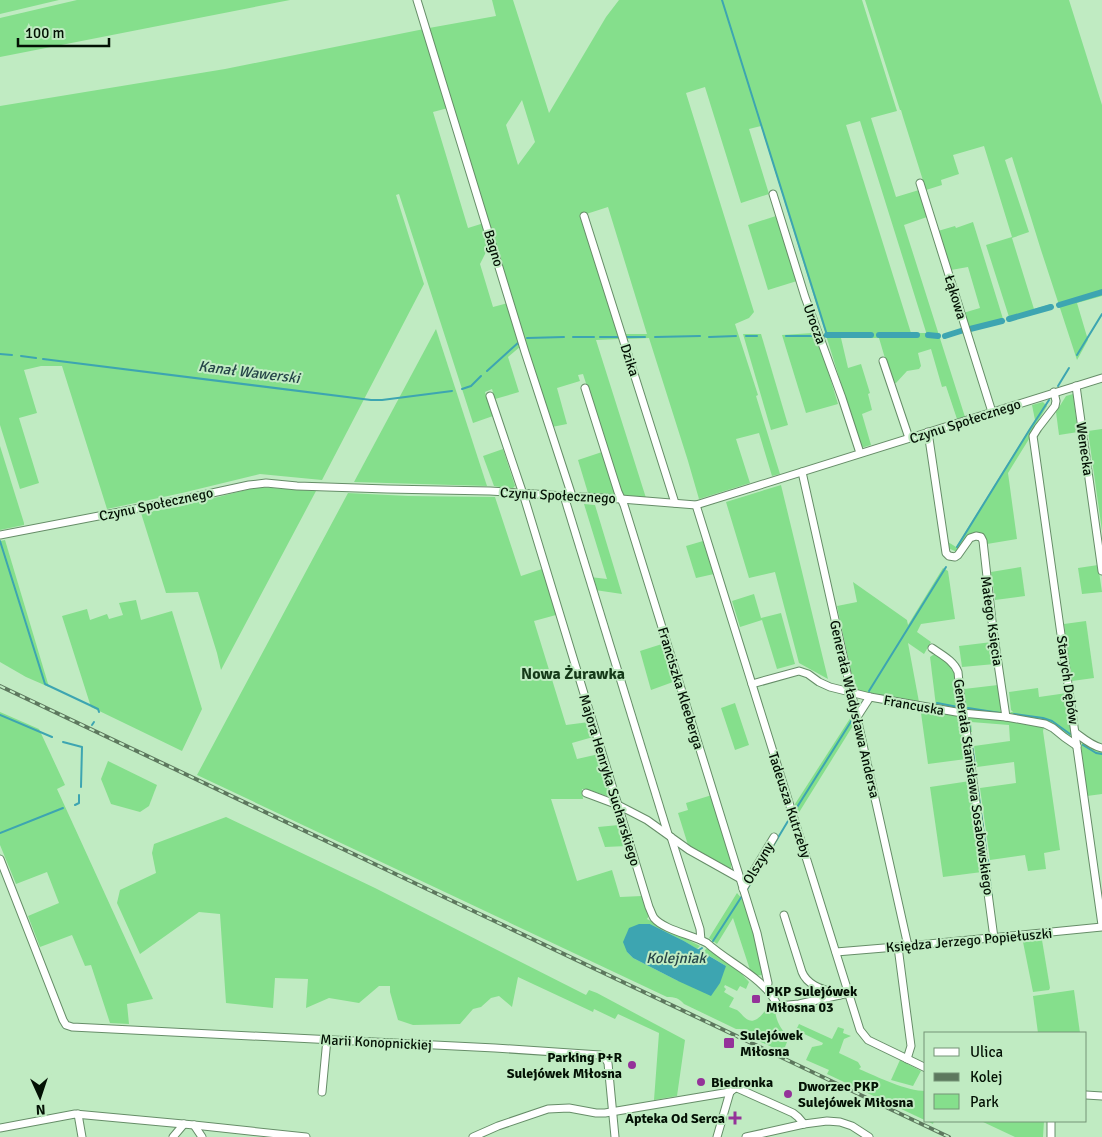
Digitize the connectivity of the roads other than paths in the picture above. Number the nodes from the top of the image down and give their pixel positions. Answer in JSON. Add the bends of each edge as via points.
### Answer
{"nodes":[{"id":1,"x":417,"y":0,"type":"edge"},
{"id":2,"x":920,"y":182,"type":"dead end"},
{"id":3,"x":773,"y":194,"type":"dead end"},
{"id":4,"x":584,"y":216,"type":"dead end"},
{"id":5,"x":883,"y":361,"type":"dead end"},
{"id":6,"x":1102,"y":378,"type":"edge"},
{"id":7,"x":1076,"y":386,"type":"junction"},
{"id":8,"x":585,"y":388,"type":"dead end"},
{"id":9,"x":1054,"y":392,"type":"junction"},
{"id":10,"x":490,"y":396,"type":"dead end"},
{"id":11,"x":992,"y":412,"type":"junction"},
{"id":12,"x":928,"y":432,"type":"junction"},
{"id":13,"x":909,"y":438,"type":"junction"},
{"id":14,"x":860,"y":454,"type":"junction"},
{"id":15,"x":802,"y":472,"type":"junction"},
{"id":16,"x":522,"y":493,"type":"junction"},
{"id":17,"x":568,"y":496,"type":"junction"},
{"id":18,"x":621,"y":498,"type":"junction"},
{"id":19,"x":675,"y":503,"type":"junction"},
{"id":20,"x":696,"y":506,"type":"junction"},
{"id":21,"x":0,"y":536,"type":"edge"},
{"id":22,"x":1102,"y":571,"type":"edge"},
{"id":23,"x":932,"y":648,"type":"dead end"},
{"id":24,"x":752,"y":684,"type":"junction"},
{"id":25,"x":851,"y":692,"type":"junction"},
{"id":26,"x":870,"y":697,"type":"junction"},
{"id":27,"x":962,"y":713,"type":"junction"},
{"id":28,"x":858,"y":717,"type":"junction"},
{"id":29,"x":1006,"y":717,"type":"junction"},
{"id":30,"x":1076,"y":734,"type":"junction"},
{"id":31,"x":1077,"y":746,"type":"junction"},
{"id":32,"x":1102,"y":748,"type":"edge"},
{"id":33,"x":586,"y":793,"type":"dead end"},
{"id":34,"x":618,"y":805,"type":"junction"},
{"id":35,"x":670,"y":836,"type":"junction"},
{"id":36,"x":774,"y":837,"type":"dead end"},
{"id":37,"x":0,"y":859,"type":"edge"},
{"id":38,"x":739,"y":878,"type":"junction"},
{"id":39,"x":743,"y":889,"type":"junction"},
{"id":40,"x":784,"y":915,"type":"dead end"},
{"id":41,"x":1102,"y":926,"type":"edge"},
{"id":42,"x":994,"y":938,"type":"junction"},
{"id":43,"x":701,"y":940,"type":"junction"},
{"id":44,"x":908,"y":946,"type":"junction"},
{"id":45,"x":898,"y":947,"type":"junction"},
{"id":46,"x":836,"y":952,"type":"junction"},
{"id":47,"x":767,"y":989,"type":"junction"},
{"id":48,"x":849,"y":993,"type":"junction"},
{"id":49,"x":840,"y":995,"type":"junction"},
{"id":50,"x":327,"y":1040,"type":"junction"},
{"id":51,"x":907,"y":1059,"type":"junction"},
{"id":52,"x":924,"y":1067,"type":"edge"},
{"id":53,"x":322,"y":1092,"type":"dead end"},
{"id":54,"x":730,"y":1092,"type":"junction"},
{"id":55,"x":1087,"y":1095,"type":"edge"},
{"id":56,"x":1102,"y":1096,"type":"edge"},
{"id":57,"x":612,"y":1112,"type":"junction"},
{"id":58,"x":78,"y":1114,"type":"junction"},
{"id":59,"x":1051,"y":1122,"type":"edge"},
{"id":60,"x":184,"y":1124,"type":"junction"},
{"id":61,"x":804,"y":1124,"type":"junction"},
{"id":62,"x":194,"y":1125,"type":"junction"},
{"id":63,"x":0,"y":1128,"type":"edge"},
{"id":64,"x":82,"y":1137,"type":"edge"},
{"id":65,"x":173,"y":1137,"type":"edge"},
{"id":66,"x":202,"y":1137,"type":"edge"},
{"id":67,"x":306,"y":1137,"type":"edge"},
{"id":68,"x":473,"y":1137,"type":"edge"},
{"id":69,"x":616,"y":1137,"type":"edge"},
{"id":70,"x":717,"y":1137,"type":"edge"},
{"id":71,"x":746,"y":1137,"type":"edge"},
{"id":72,"x":869,"y":1137,"type":"edge"},
{"id":73,"x":1051,"y":1137,"type":"edge"}],
"edges":[{"from":1,"to":17,"type":"street","name":"Bagno"},
{"from":2,"to":11,"type":"street","name":"Łąkowa"},
{"from":3,"to":14,"type":"street","name":"Urocza"},
{"from":4,"to":19,"type":"street","name":"Dzika"},
{"from":5,"to":13,"type":"street"},
{"from":6,"to":7,"type":"street","name":"Czynu Społecznego"},
{"from":7,"to":9,"type":"street","name":"Czynu Społecznego"},
{"from":7,"to":22,"type":"street","name":"Wenecka"},
{"from":8,"to":18,"type":"street","name":"Franciszka Kleeberga"},
{"from":9,"to":11,"type":"street","name":"Czynu Społecznego"},
{"from":9,"to":30,"type":"street","name":"Starych Dębów","via":[[1055,406],[1034,436]]},
{"from":10,"to":16,"type":"street","name":"Majora Henryka Sucharskiego"},
{"from":11,"to":12,"type":"street","name":"Czynu Społecznego"},
{"from":12,"to":13,"type":"street","name":"Czynu Społecznego"},
{"from":12,"to":29,"type":"street","name":"Małego Księcia","via":[[946,553],[952,558],[958,555],[970,538],[978,536],[983,541]]},
{"from":13,"to":14,"type":"street","name":"Czynu Społecznego"},
{"from":14,"to":15,"type":"street","name":"Czynu Społecznego"},
{"from":15,"to":20,"type":"street","name":"Czynu Społecznego"},
{"from":15,"to":25,"type":"street","name":"Generała Władysława Andersa"},
{"from":16,"to":17,"type":"street","name":"Czynu Społecznego"},
{"from":16,"to":21,"type":"street","name":"Czynu Społecznego","via":[[266,483]]},
{"from":16,"to":34,"type":"street","name":"Majora Henryka Sucharskiego"},
{"from":17,"to":18,"type":"street","name":"Czynu Społecznego"},
{"from":17,"to":35,"type":"street","name":"Bagno"},
{"from":18,"to":19,"type":"street","name":"Czynu Społecznego"},
{"from":18,"to":38,"type":"street","name":"Franciszka Kleeberga"},
{"from":19,"to":20,"type":"street","name":"Czynu Społecznego"},
{"from":20,"to":24,"type":"street","name":"Tadeusza Kutrzeby"},
{"from":23,"to":27,"type":"street","name":"Generała Stanisława Sosabowskiego","via":[[957,667]]},
{"from":24,"to":25,"type":"street","name":"Francuska","via":[[799,671],[830,687]]},
{"from":24,"to":46,"type":"street","name":"Tadeusza Kutrzeby"},
{"from":25,"to":26,"type":"street","name":"Francuska"},
{"from":25,"to":28,"type":"street","name":"Generała Władysława Andersa"},
{"from":26,"to":27,"type":"street","name":"Francuska"},
{"from":26,"to":28,"type":"street"},
{"from":27,"to":29,"type":"street","name":"Francuska"},
{"from":27,"to":42,"type":"street","name":"Generała Stanisława Sosabowskiego"},
{"from":28,"to":44,"type":"street","name":"Generała Władysława Andersa"},
{"from":29,"to":31,"type":"street","name":"Francuska","via":[[1045,724]]},
{"from":30,"to":31,"type":"street","name":"Starych Dębów"},
{"from":30,"to":32,"type":"street"},
{"from":31,"to":41,"type":"street","name":"Starych Dębów"},
{"from":33,"to":34,"type":"street"},
{"from":34,"to":35,"type":"street"},
{"from":34,"to":43,"type":"street","name":"Majora Henryka Sucharskiego","via":[[654,918]]},
{"from":35,"to":38,"type":"street"},
{"from":35,"to":43,"type":"street","name":"Bagno"},
{"from":36,"to":39,"type":"street","name":"Olszyny"},
{"from":37,"to":50,"type":"street","name":"Marii Konopnickiej","via":[[66,1024]]},
{"from":38,"to":39,"type":"street","name":"Franciszka Kleeberga"},
{"from":39,"to":47,"type":"street","name":"Franciszka Kleeberga","via":[[758,939]]},
{"from":40,"to":49,"type":"street","via":[[806,980]]},
{"from":41,"to":42,"type":"street","name":"Księdza Jerzego Popiełuszki"},
{"from":42,"to":44,"type":"street","name":"Księdza Jerzego Popiełuszki"},
{"from":43,"to":47,"type":"street","name":"Majora Henryka Sucharskiego"},
{"from":44,"to":45,"type":"street","name":"Księdza Jerzego Popiełuszki"},
{"from":45,"to":46,"type":"street","name":"Księdza Jerzego Popiełuszki"},
{"from":45,"to":51,"type":"street","via":[[911,1046]]},
{"from":46,"to":48,"type":"street","name":"Tadeusza Kutrzeby"},
{"from":47,"to":49,"type":"street","name":"Majora Henryka Sucharskiego","via":[[778,1006]]},
{"from":48,"to":49,"type":"street"},
{"from":48,"to":51,"type":"street","name":"Tadeusza Kutrzeby","via":[[860,1030],[866,1038]]},
{"from":50,"to":53,"type":"street"},
{"from":50,"to":57,"type":"street","name":"Marii Konopnickiej","via":[[600,1055],[608,1064]]},
{"from":51,"to":52,"type":"street","name":"Tadeusza Kutrzeby"},
{"from":54,"to":57,"type":"street"},
{"from":54,"to":61,"type":"street","via":[[734,1088],[740,1089],[794,1113]]},
{"from":54,"to":70,"type":"street"},
{"from":55,"to":56,"type":"street"},
{"from":57,"to":68,"type":"street","via":[[548,1110]]},
{"from":57,"to":69,"type":"street","name":"Marii Konopnickiej"},
{"from":58,"to":60,"type":"street"},
{"from":58,"to":63,"type":"street"},
{"from":58,"to":64,"type":"street"},
{"from":59,"to":73,"type":"street"},
{"from":60,"to":62,"type":"street"},
{"from":60,"to":65,"type":"street"},
{"from":61,"to":71,"type":"street"},
{"from":61,"to":72,"type":"street","via":[[840,1122]]},
{"from":62,"to":66,"type":"street"},
{"from":62,"to":67,"type":"street"}]}
